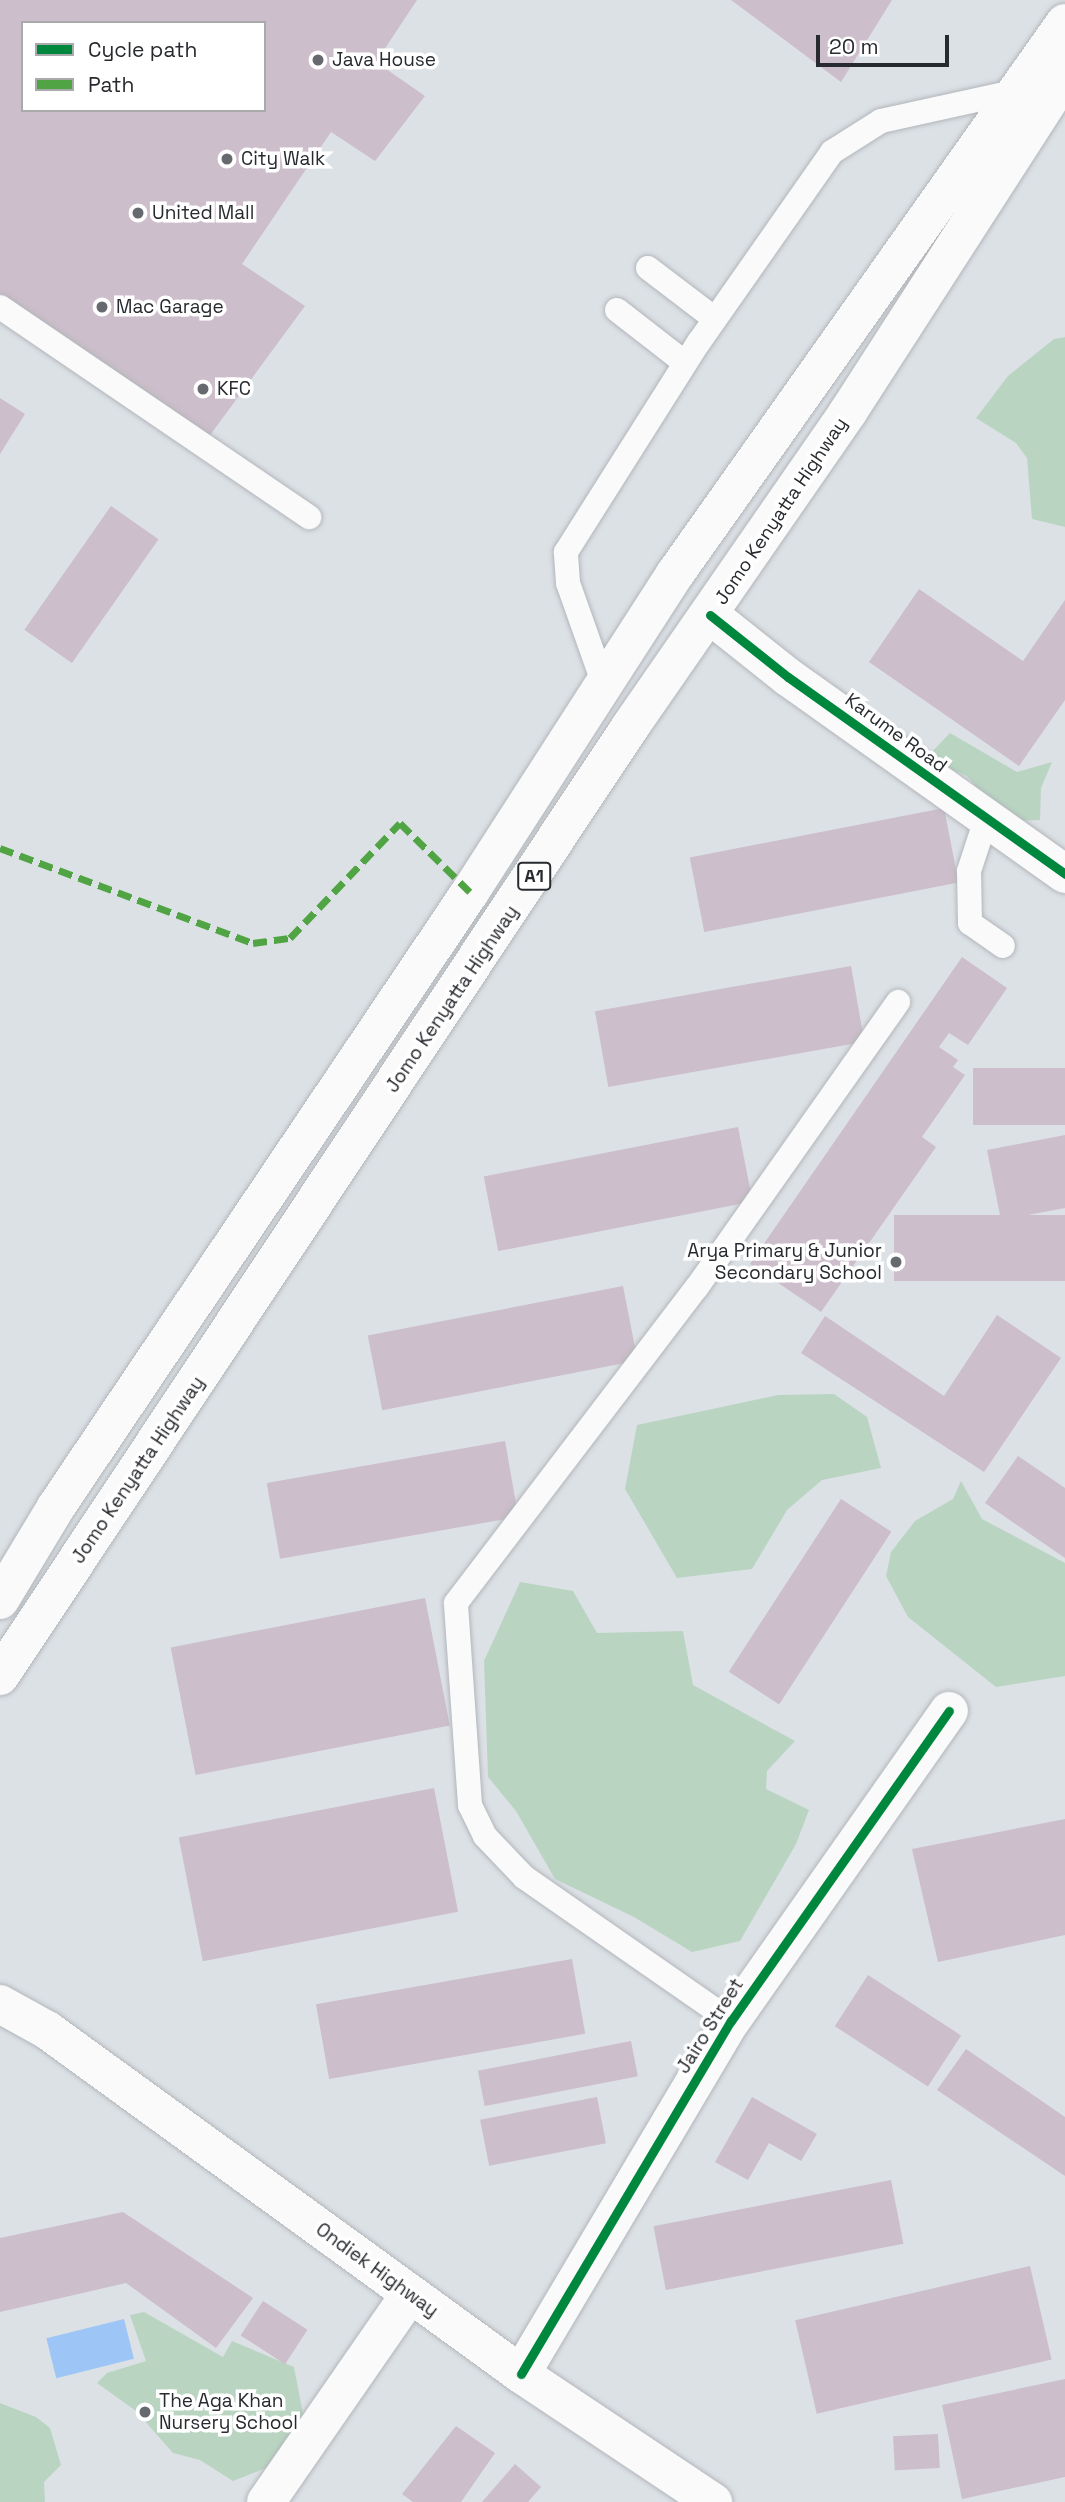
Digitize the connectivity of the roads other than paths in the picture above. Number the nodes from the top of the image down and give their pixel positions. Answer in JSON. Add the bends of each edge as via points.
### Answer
{"nodes":[{"id":1,"x":1060,"y":0,"type":"edge"},
{"id":2,"x":1065,"y":22,"type":"edge"},
{"id":3,"x":1065,"y":75,"type":"edge"},
{"id":4,"x":1017,"y":91,"type":"junction"},
{"id":5,"x":648,"y":268,"type":"dead end"},
{"id":6,"x":0,"y":307,"type":"edge"},
{"id":7,"x":617,"y":310,"type":"dead end"},
{"id":8,"x":715,"y":319,"type":"junction"},
{"id":9,"x":685,"y":363,"type":"junction"},
{"id":10,"x":309,"y":517,"type":"dead end"},
{"id":11,"x":710,"y":615,"type":"junction"},
{"id":12,"x":603,"y":681,"type":"junction"},
{"id":13,"x":986,"y":819,"type":"junction"},
{"id":14,"x":1065,"y":874,"type":"edge"},
{"id":15,"x":1003,"y":946,"type":"dead end"},
{"id":16,"x":898,"y":1002,"type":"dead end"},
{"id":17,"x":0,"y":1600,"type":"edge"},
{"id":18,"x":0,"y":1676,"type":"edge"},
{"id":19,"x":949,"y":1711,"type":"dead end"},
{"id":20,"x":0,"y":1975,"type":"edge"},
{"id":21,"x":0,"y":2004,"type":"edge"},
{"id":22,"x":731,"y":2021,"type":"junction"},
{"id":23,"x":47,"y":2030,"type":"junction"},
{"id":24,"x":410,"y":2294,"type":"junction"},
{"id":25,"x":521,"y":2374,"type":"junction"},
{"id":26,"x":266,"y":2502,"type":"edge"},
{"id":27,"x":713,"y":2502,"type":"edge"}],
"edges":[{"from":1,"to":2,"type":"lane"},
{"from":2,"to":4,"type":"main road","number":"A1"},
{"from":3,"to":11,"type":"main road","name":"Jomo Kenyatta Highway","number":"A1","via":[[848,412]]},
{"from":4,"to":8,"type":"lane","via":[[881,121],[832,152]]},
{"from":4,"to":12,"type":"main road","number":"A1"},
{"from":5,"to":8,"type":"lane"},
{"from":6,"to":10,"type":"lane"},
{"from":7,"to":9,"type":"lane"},
{"from":8,"to":9,"type":"lane"},
{"from":9,"to":12,"type":"lane","via":[[565,551],[568,583]]},
{"from":11,"to":13,"type":"main road","name":"Karume Road"},
{"from":11,"to":18,"type":"main road","name":"Jomo Kenyatta Highway","number":"A1","via":[[630,727]]},
{"from":12,"to":17,"type":"main road","number":"A1","via":[[470,892],[56,1507]]},
{"from":13,"to":14,"type":"main road","name":"Karume Road"},
{"from":13,"to":15,"type":"lane","via":[[969,871],[970,923]]},
{"from":16,"to":22,"type":"lane","via":[[697,1287],[456,1603],[470,1805],[485,1836],[524,1877]]},
{"from":19,"to":22,"type":"main road","name":"Jairo Street"},
{"from":20,"to":23,"type":"main road","name":"Ondiek Highway"},
{"from":21,"to":23,"type":"main road","name":"Ondiek Highway"},
{"from":22,"to":25,"type":"main road","name":"Jairo Street"},
{"from":23,"to":24,"type":"main road","name":"Ondiek Highway"},
{"from":24,"to":25,"type":"main road","name":"Ondiek Highway"},
{"from":24,"to":26,"type":"main road"},
{"from":25,"to":27,"type":"main road","name":"Ondiek Highway"}]}
